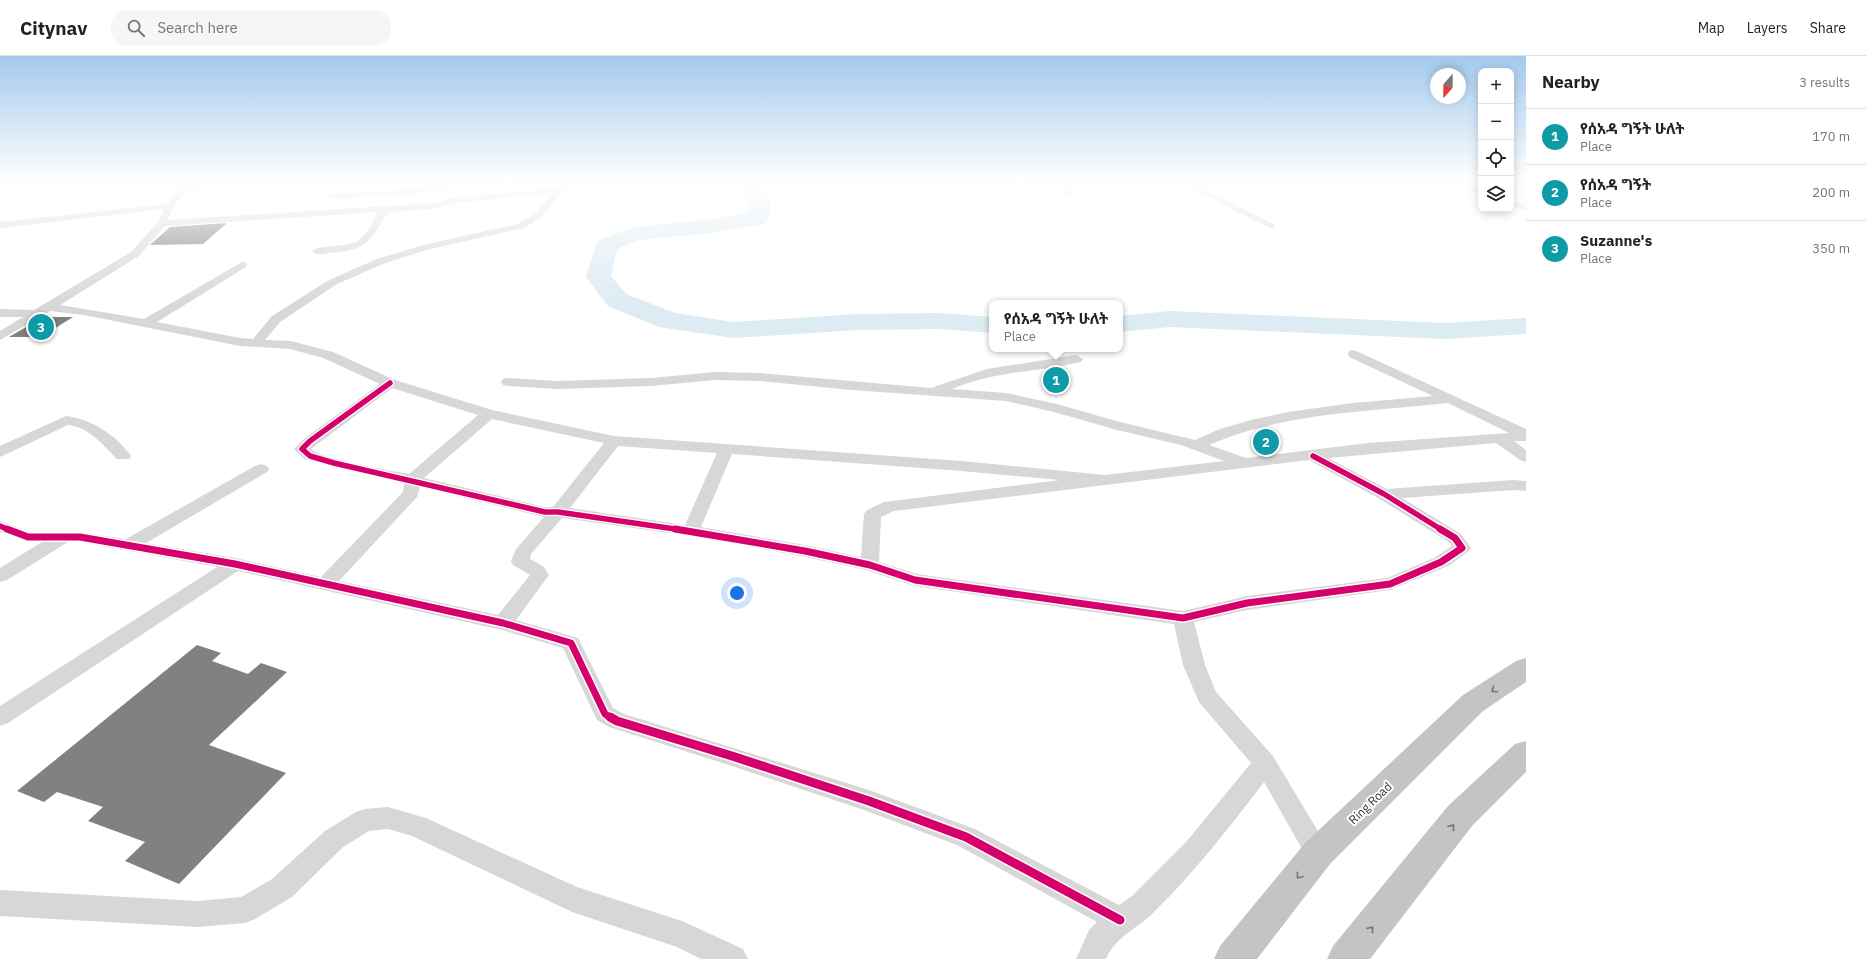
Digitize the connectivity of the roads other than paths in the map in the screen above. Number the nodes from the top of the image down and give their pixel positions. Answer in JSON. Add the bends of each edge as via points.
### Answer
{"nodes":[{"id":1,"x":17,"y":223,"type":"edge"},
{"id":2,"x":162,"y":223,"type":"edge"},
{"id":3,"x":376,"y":223,"type":"edge"},
{"id":4,"x":525,"y":223,"type":"edge"},
{"id":5,"x":1266,"y":223,"type":"edge"},
{"id":6,"x":0,"y":225,"type":"edge"},
{"id":7,"x":1272,"y":226,"type":"dead end"},
{"id":8,"x":317,"y":251,"type":"dead end"},
{"id":9,"x":242,"y":265,"type":"dead end"},
{"id":10,"x":50,"y":307,"type":"junction"},
{"id":11,"x":0,"y":313,"type":"edge"},
{"id":12,"x":39,"y":314,"type":"junction"},
{"id":13,"x":145,"y":324,"type":"junction"},
{"id":14,"x":0,"y":336,"type":"edge"},
{"id":15,"x":256,"y":343,"type":"junction"},
{"id":16,"x":1354,"y":354,"type":"dead end"},
{"id":17,"x":1076,"y":359,"type":"dead end"},
{"id":18,"x":508,"y":382,"type":"dead end"},
{"id":19,"x":390,"y":383,"type":"junction"},
{"id":20,"x":933,"y":392,"type":"junction"},
{"id":21,"x":1450,"y":399,"type":"junction"},
{"id":22,"x":488,"y":414,"type":"junction"},
{"id":23,"x":1526,"y":436,"type":"edge"},
{"id":24,"x":1499,"y":438,"type":"junction"},
{"id":25,"x":614,"y":441,"type":"junction"},
{"id":26,"x":1196,"y":445,"type":"junction"},
{"id":27,"x":726,"y":449,"type":"junction"},
{"id":28,"x":0,"y":452,"type":"edge"},
{"id":29,"x":123,"y":456,"type":"dead end"},
{"id":30,"x":1313,"y":456,"type":"junction"},
{"id":31,"x":1526,"y":457,"type":"edge"},
{"id":32,"x":1247,"y":464,"type":"junction"},
{"id":33,"x":261,"y":469,"type":"dead end"},
{"id":34,"x":412,"y":480,"type":"junction"},
{"id":35,"x":1105,"y":480,"type":"junction"},
{"id":36,"x":1526,"y":486,"type":"edge"},
{"id":37,"x":1384,"y":494,"type":"junction"},
{"id":38,"x":558,"y":512,"type":"junction"},
{"id":39,"x":0,"y":526,"type":"edge"},
{"id":40,"x":691,"y":531,"type":"junction"},
{"id":41,"x":64,"y":537,"type":"junction"},
{"id":42,"x":129,"y":544,"type":"junction"},
{"id":43,"x":235,"y":564,"type":"junction"},
{"id":44,"x":870,"y":565,"type":"junction"},
{"id":45,"x":0,"y":576,"type":"edge"},
{"id":46,"x":325,"y":584,"type":"junction"},
{"id":47,"x":1183,"y":618,"type":"junction"},
{"id":48,"x":503,"y":623,"type":"junction"},
{"id":49,"x":1526,"y":668,"type":"edge"},
{"id":50,"x":0,"y":717,"type":"edge"},
{"id":51,"x":1526,"y":753,"type":"edge"},
{"id":52,"x":1264,"y":763,"type":"junction"},
{"id":53,"x":1318,"y":853,"type":"junction"},
{"id":54,"x":0,"y":903,"type":"edge"},
{"id":55,"x":1120,"y":920,"type":"junction"},
{"id":56,"x":733,"y":959,"type":"edge"},
{"id":57,"x":1091,"y":959,"type":"edge"},
{"id":58,"x":1233,"y":959,"type":"edge"},
{"id":59,"x":1346,"y":959,"type":"edge"}],
"edges":[{"from":1,"to":6,"type":"street"},
{"from":2,"to":10,"type":"street","via":[[135,254]]},
{"from":3,"to":8,"type":"street","via":[[367,239],[354,245]]},
{"from":4,"to":15,"type":"street","via":[[381,261],[333,282],[276,319]]},
{"from":5,"to":7,"type":"lane"},
{"from":9,"to":13,"type":"street"},
{"from":10,"to":12,"type":"street"},
{"from":10,"to":13,"type":"street","via":[[84,311]]},
{"from":11,"to":12,"type":"street"},
{"from":12,"to":14,"type":"street"},
{"from":13,"to":15,"type":"street"},
{"from":15,"to":19,"type":"street","via":[[291,345],[328,355]]},
{"from":16,"to":21,"type":"street"},
{"from":17,"to":20,"type":"street","via":[[986,373]]},
{"from":18,"to":20,"type":"street","via":[[558,385],[651,382],[716,376],[760,377]]},
{"from":19,"to":22,"type":"street"},
{"from":19,"to":34,"type":"street","via":[[302,448],[310,456],[328,462]]},
{"from":20,"to":26,"type":"street","via":[[1024,400]]},
{"from":21,"to":23,"type":"street"},
{"from":21,"to":26,"type":"street","via":[[1288,416],[1231,430]]},
{"from":22,"to":25,"type":"street"},
{"from":22,"to":34,"type":"street"},
{"from":23,"to":24,"type":"street"},
{"from":24,"to":30,"type":"street","via":[[1368,448]]},
{"from":24,"to":31,"type":"street"},
{"from":25,"to":27,"type":"street"},
{"from":25,"to":38,"type":"street"},
{"from":26,"to":32,"type":"street"},
{"from":27,"to":35,"type":"street","via":[[962,466]]},
{"from":27,"to":40,"type":"street"},
{"from":28,"to":29,"type":"street","via":[[66,420],[74,420],[92,426]]},
{"from":30,"to":32,"type":"street"},
{"from":30,"to":37,"type":"street"},
{"from":32,"to":35,"type":"street"},
{"from":33,"to":42,"type":"street"},
{"from":34,"to":38,"type":"street","via":[[545,512]]},
{"from":34,"to":46,"type":"street","via":[[410,493]]},
{"from":35,"to":44,"type":"street","via":[[890,506],[874,514]]},
{"from":36,"to":37,"type":"street"},
{"from":37,"to":47,"type":"street","via":[[1455,538],[1462,548],[1441,562],[1390,584],[1247,603]]},
{"from":38,"to":40,"type":"street"},
{"from":38,"to":48,"type":"street","via":[[522,553],[520,561],[540,575]]},
{"from":39,"to":41,"type":"street","via":[[28,537]]},
{"from":40,"to":44,"type":"street"},
{"from":41,"to":42,"type":"street"},
{"from":41,"to":45,"type":"street"},
{"from":42,"to":43,"type":"street"},
{"from":43,"to":46,"type":"street"},
{"from":43,"to":50,"type":"street"},
{"from":44,"to":47,"type":"street","via":[[915,580]]},
{"from":46,"to":48,"type":"street"},
{"from":47,"to":52,"type":"street","via":[[1194,665],[1207,696]]},
{"from":48,"to":55,"type":"street","via":[[571,643],[605,714],[617,721],[869,801],[966,837]]},
{"from":49,"to":53,"type":"highway","name":"Ring Road","one_way":true,"via":[[1474,703]]},
{"from":59,"to":51,"type":"highway","one_way":true,"via":[[1460,816]]},
{"from":52,"to":53,"type":"street"},
{"from":52,"to":55,"type":"street","via":[[1196,849],[1142,905]]},
{"from":53,"to":58,"type":"highway","name":"Ring Road","one_way":true},
{"from":54,"to":56,"type":"street","via":[[198,914],[245,910],[282,888],[334,839],[365,820],[388,818],[417,826],[572,899],[682,935]]},
{"from":55,"to":57,"type":"street","via":[[1099,940]]}]}
